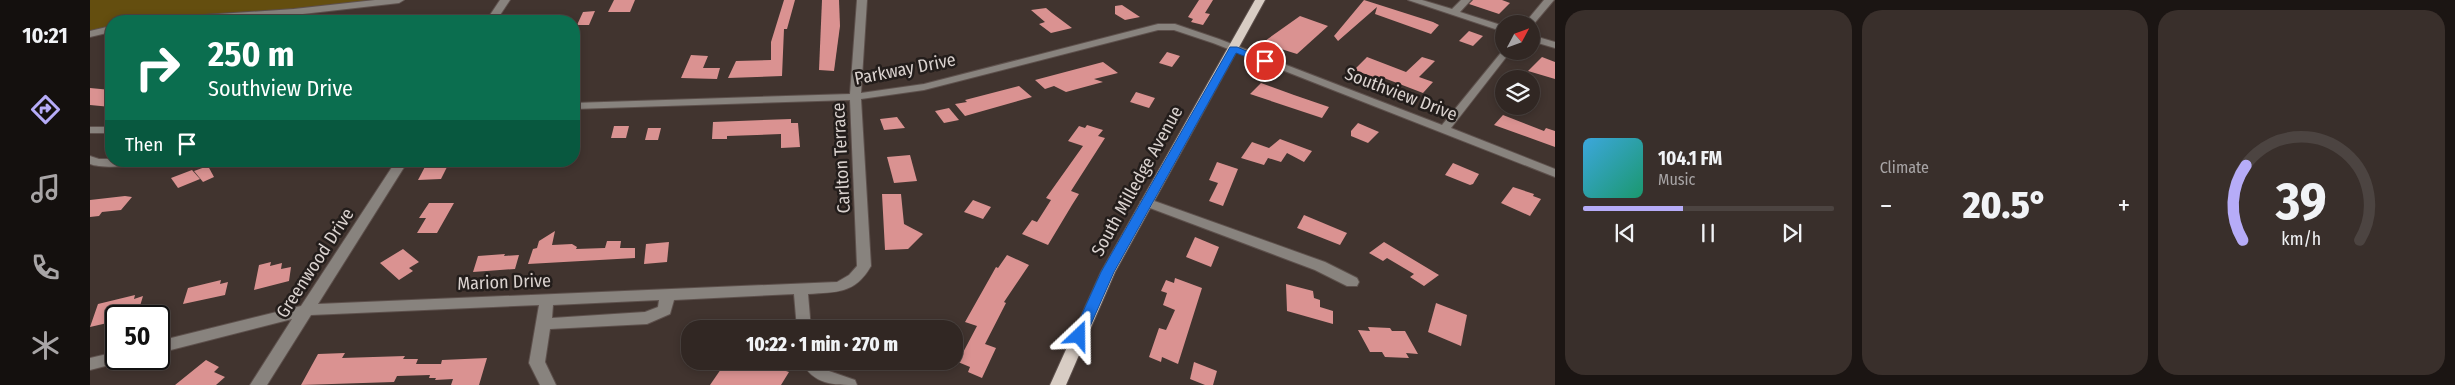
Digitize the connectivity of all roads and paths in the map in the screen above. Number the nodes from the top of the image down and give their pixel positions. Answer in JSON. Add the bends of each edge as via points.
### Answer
{"nodes":[{"id":1,"x":399,"y":0,"type":"edge"},
{"id":2,"x":505,"y":0,"type":"edge"},
{"id":3,"x":862,"y":0,"type":"edge"},
{"id":4,"x":1260,"y":0,"type":"edge"},
{"id":5,"x":1413,"y":0,"type":"edge"},
{"id":6,"x":1466,"y":0,"type":"edge"},
{"id":7,"x":1549,"y":0,"type":"edge"},
{"id":8,"x":1454,"y":13,"type":"junction"},
{"id":9,"x":249,"y":15,"type":"edge"},
{"id":10,"x":495,"y":15,"type":"edge"},
{"id":11,"x":1536,"y":15,"type":"edge"},
{"id":12,"x":1495,"y":26,"type":"edge"},
{"id":13,"x":105,"y":31,"type":"edge"},
{"id":14,"x":90,"y":34,"type":"edge"},
{"id":15,"x":1540,"y":41,"type":"edge"},
{"id":16,"x":1555,"y":45,"type":"edge"},
{"id":17,"x":1234,"y":49,"type":"junction"},
{"id":18,"x":1499,"y":60,"type":"edge"},
{"id":19,"x":855,"y":97,"type":"junction"},
{"id":20,"x":580,"y":106,"type":"edge"},
{"id":21,"x":90,"y":130,"type":"edge"},
{"id":22,"x":105,"y":130,"type":"edge"},
{"id":23,"x":1444,"y":130,"type":"junction"},
{"id":24,"x":90,"y":160,"type":"edge"},
{"id":25,"x":105,"y":163,"type":"edge"},
{"id":26,"x":398,"y":167,"type":"edge"},
{"id":27,"x":1555,"y":173,"type":"edge"},
{"id":28,"x":1146,"y":202,"type":"junction"},
{"id":29,"x":854,"y":280,"type":"joint"},
{"id":30,"x":1352,"y":282,"type":"dead end"},
{"id":31,"x":801,"y":289,"type":"junction"},
{"id":32,"x":667,"y":295,"type":"junction"},
{"id":33,"x":547,"y":300,"type":"junction"},
{"id":34,"x":307,"y":310,"type":"junction"},
{"id":35,"x":803,"y":320,"type":"edge"},
{"id":36,"x":543,"y":324,"type":"junction"},
{"id":37,"x":170,"y":344,"type":"edge"},
{"id":38,"x":105,"y":361,"type":"edge"},
{"id":39,"x":90,"y":364,"type":"edge"},
{"id":40,"x":817,"y":370,"type":"edge"},
{"id":41,"x":258,"y":385,"type":"edge"},
{"id":42,"x":548,"y":385,"type":"edge"},
{"id":43,"x":850,"y":385,"type":"edge"},
{"id":44,"x":1058,"y":385,"type":"edge"}],
"edges":[{"from":1,"to":9,"type":"street"},
{"from":2,"to":10,"type":"street"},
{"from":3,"to":19,"type":"street","name":"Carlton Terrace"},
{"from":4,"to":17,"type":"main road","name":"South Milledge Avenue"},
{"from":5,"to":8,"type":"street"},
{"from":6,"to":8,"type":"street"},
{"from":7,"to":11,"type":"street"},
{"from":8,"to":12,"type":"street"},
{"from":13,"to":14,"type":"street"},
{"from":15,"to":16,"type":"street"},
{"from":17,"to":19,"type":"street","name":"Parkway Drive","via":[[1190,31],[1158,27],[924,87]]},
{"from":17,"to":23,"type":"street","name":"Southview Drive"},
{"from":17,"to":28,"type":"main road","name":"South Milledge Avenue"},
{"from":18,"to":23,"type":"street"},
{"from":19,"to":20,"type":"street","name":"Parkway Drive"},
{"from":19,"to":29,"type":"street","name":"Carlton Terrace","via":[[864,266]]},
{"from":21,"to":22,"type":"street"},
{"from":23,"to":27,"type":"street","name":"Southview Drive"},
{"from":24,"to":25,"type":"street"},
{"from":26,"to":34,"type":"street","name":"Greenwood Drive"},
{"from":28,"to":30,"type":"street","via":[[1320,266]]},
{"from":28,"to":44,"type":"main road","name":"South Milledge Avenue","via":[[1108,272]]},
{"from":29,"to":31,"type":"street","name":"Marion Drive","via":[[839,287]]},
{"from":31,"to":32,"type":"street","name":"Marion Drive"},
{"from":31,"to":35,"type":"street"},
{"from":32,"to":33,"type":"street","name":"Marion Drive"},
{"from":32,"to":36,"type":"street","via":[[665,310],[648,318]]},
{"from":33,"to":34,"type":"street","name":"Marion Drive"},
{"from":33,"to":36,"type":"street"},
{"from":34,"to":37,"type":"street","name":"Marion Drive"},
{"from":34,"to":41,"type":"street","name":"Greenwood Drive"},
{"from":36,"to":42,"type":"street","via":[[537,363]]},
{"from":38,"to":39,"type":"street"},
{"from":40,"to":43,"type":"street","via":[[823,376]]}]}
